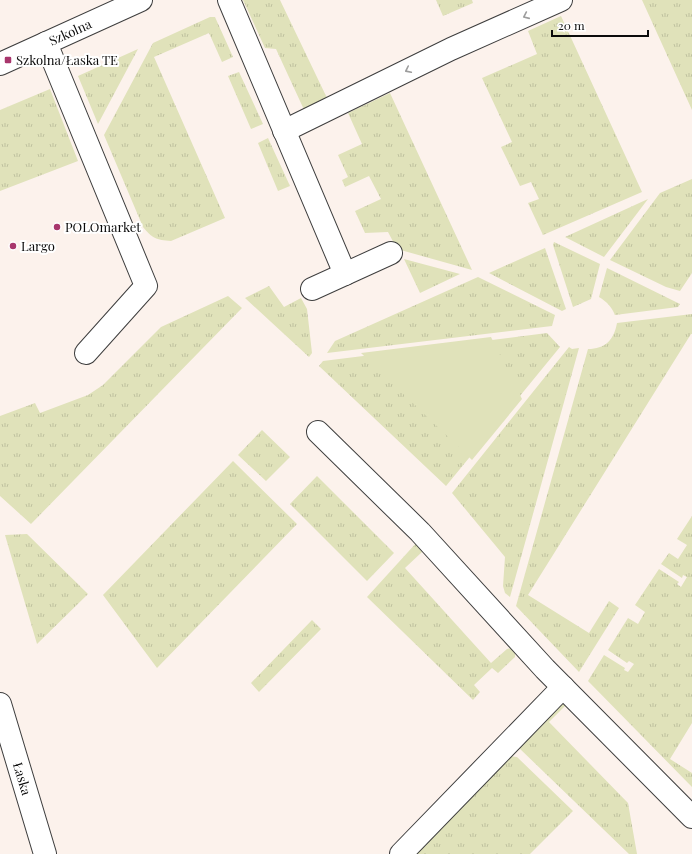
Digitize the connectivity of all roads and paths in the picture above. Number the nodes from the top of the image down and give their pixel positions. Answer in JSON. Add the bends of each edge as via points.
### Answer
{"nodes":[{"id":1,"x":141,"y":0,"type":"edge"},
{"id":2,"x":228,"y":0,"type":"edge"},
{"id":3,"x":558,"y":1,"type":"edge"},
{"id":4,"x":46,"y":43,"type":"junction"},
{"id":5,"x":0,"y":64,"type":"edge"},
{"id":6,"x":284,"y":131,"type":"junction"},
{"id":7,"x":391,"y":253,"type":"dead end"},
{"id":8,"x":345,"y":274,"type":"junction"},
{"id":9,"x":312,"y":289,"type":"dead end"},
{"id":10,"x":86,"y":353,"type":"dead end"},
{"id":11,"x":318,"y":432,"type":"dead end"},
{"id":12,"x":564,"y":687,"type":"junction"},
{"id":13,"x":0,"y":704,"type":"edge"},
{"id":14,"x":692,"y":816,"type":"edge"},
{"id":15,"x":45,"y":854,"type":"edge"},
{"id":16,"x":401,"y":854,"type":"edge"}],
"edges":[{"from":1,"to":4,"type":"street","name":"Szkolna"},
{"from":2,"to":6,"type":"street"},
{"from":3,"to":6,"type":"street","one_way":true,"via":[[451,49]]},
{"from":4,"to":5,"type":"street","name":"Szkolna"},
{"from":4,"to":10,"type":"street","via":[[146,286]]},
{"from":6,"to":8,"type":"street"},
{"from":7,"to":8,"type":"street"},
{"from":8,"to":9,"type":"street"},
{"from":11,"to":12,"type":"street","via":[[420,532]]},
{"from":12,"to":14,"type":"street"},
{"from":12,"to":16,"type":"street"},
{"from":13,"to":15,"type":"street","name":"Łaska"}]}
